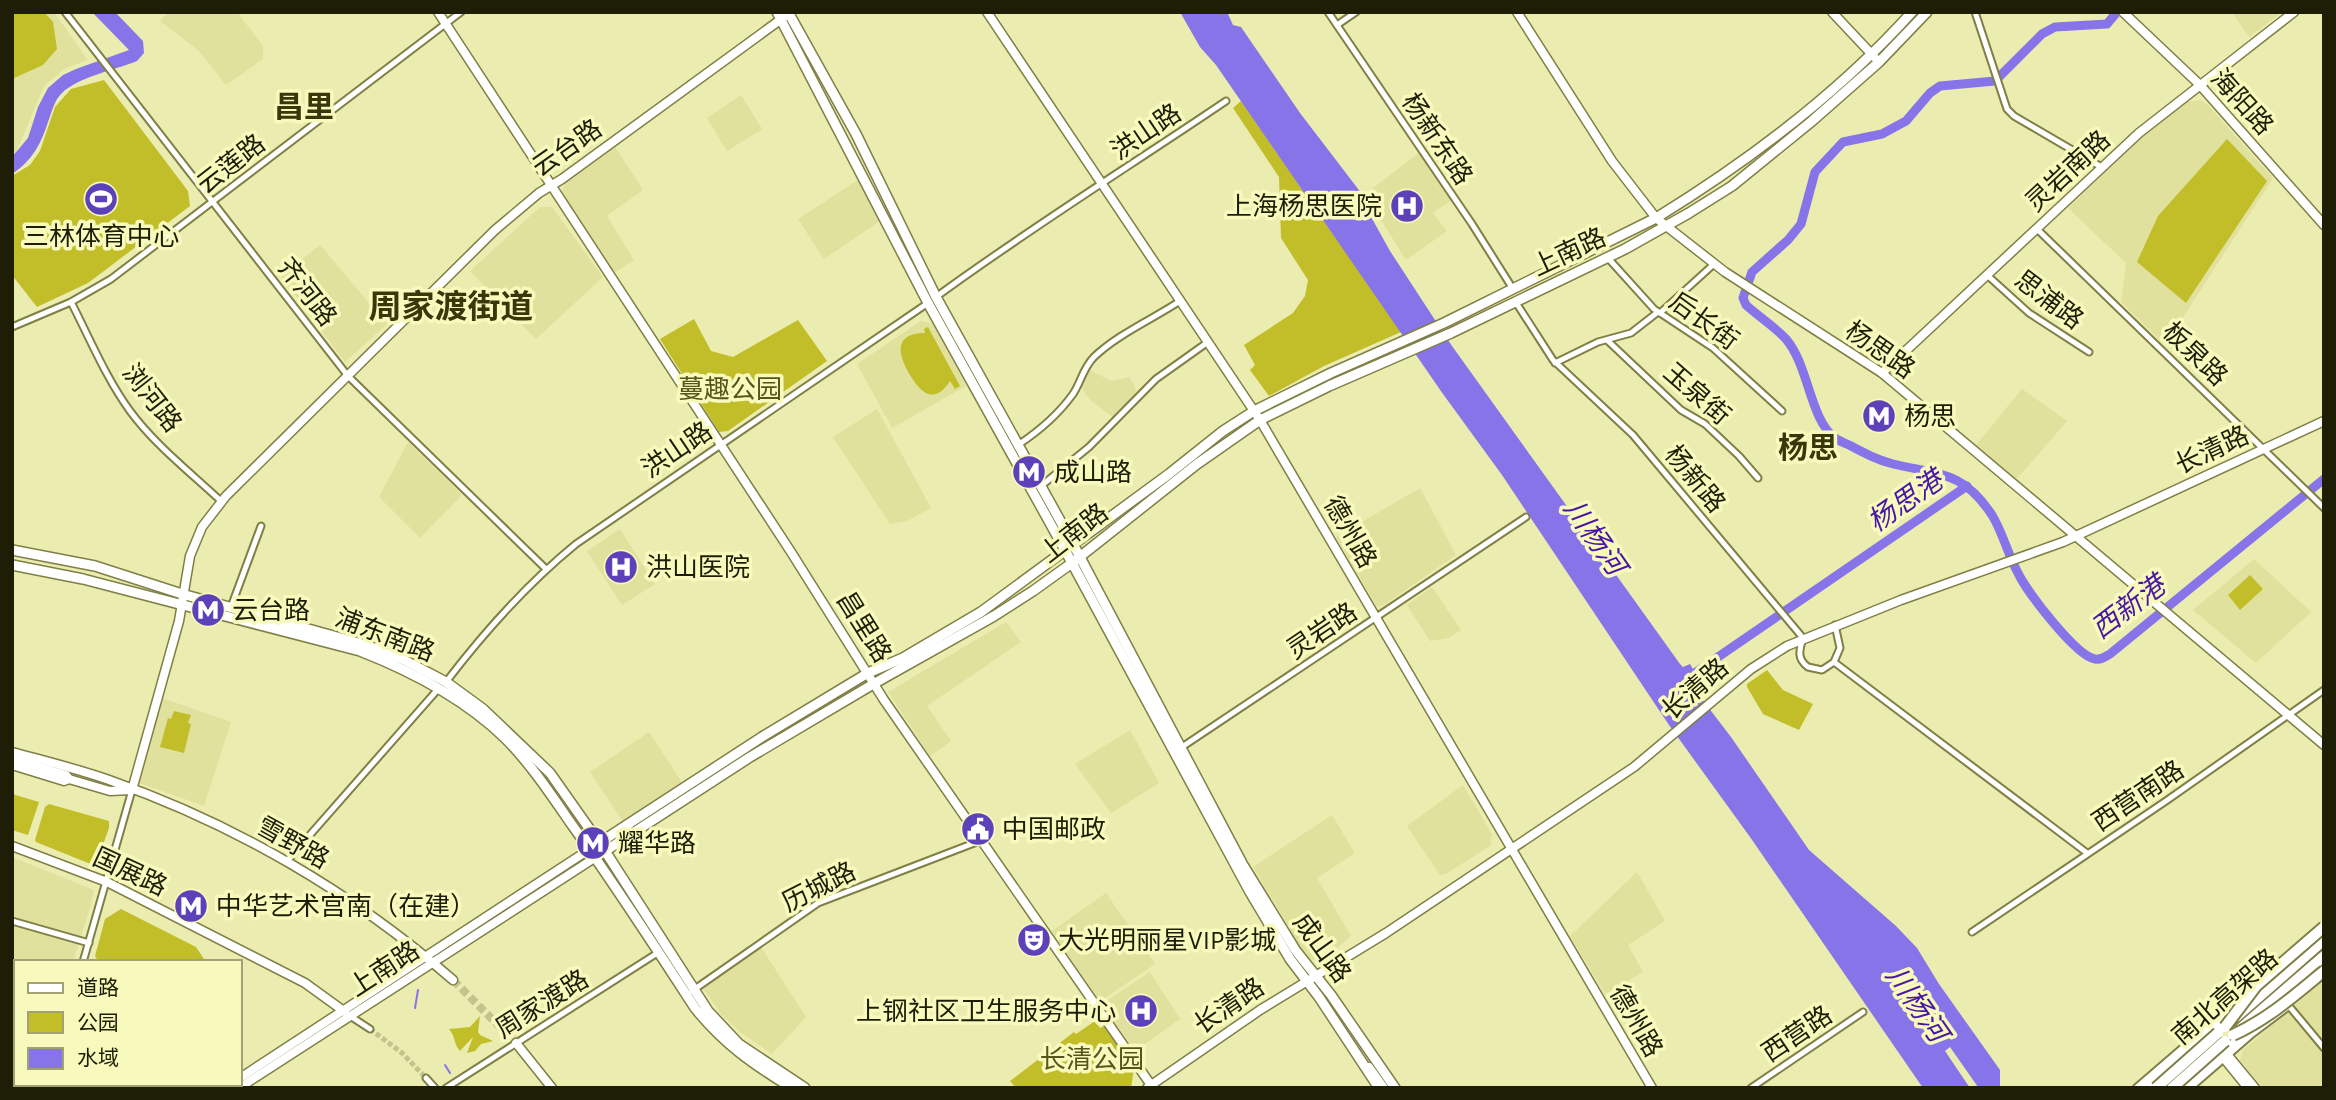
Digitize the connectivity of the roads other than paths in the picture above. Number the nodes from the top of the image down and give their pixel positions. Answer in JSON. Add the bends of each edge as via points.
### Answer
{"nodes":[{"id":1,"x":65,"y":12,"type":"edge"},
{"id":2,"x":438,"y":12,"type":"edge"},
{"id":3,"x":461,"y":12,"type":"edge"},
{"id":4,"x":987,"y":12,"type":"edge"},
{"id":5,"x":1328,"y":12,"type":"edge"},
{"id":6,"x":1356,"y":12,"type":"edge"},
{"id":7,"x":1517,"y":12,"type":"edge"},
{"id":8,"x":1832,"y":12,"type":"edge"},
{"id":9,"x":1912,"y":12,"type":"edge"},
{"id":10,"x":1927,"y":12,"type":"edge"},
{"id":11,"x":1975,"y":12,"type":"edge"},
{"id":12,"x":2294,"y":12,"type":"edge"},
{"id":13,"x":2124,"y":13,"type":"edge"},
{"id":14,"x":785,"y":14,"type":"edge"},
{"id":15,"x":446,"y":24,"type":"junction"},
{"id":16,"x":1337,"y":25,"type":"junction"},
{"id":17,"x":1872,"y":55,"type":"junction"},
{"id":18,"x":1879,"y":62,"type":"junction"},
{"id":19,"x":2200,"y":85,"type":"junction"},
{"id":20,"x":1226,"y":101,"type":"dead end"},
{"id":21,"x":2103,"y":168,"type":"junction"},
{"id":22,"x":1102,"y":185,"type":"junction"},
{"id":23,"x":551,"y":186,"type":"junction"},
{"id":24,"x":213,"y":203,"type":"junction"},
{"id":25,"x":1656,"y":218,"type":"junction"},
{"id":26,"x":2324,"y":225,"type":"edge"},
{"id":27,"x":1666,"y":227,"type":"junction"},
{"id":28,"x":2037,"y":229,"type":"junction"},
{"id":29,"x":1607,"y":257,"type":"junction"},
{"id":30,"x":1714,"y":264,"type":"junction"},
{"id":31,"x":1987,"y":275,"type":"junction"},
{"id":32,"x":1513,"y":289,"type":"junction"},
{"id":33,"x":932,"y":300,"type":"junction"},
{"id":34,"x":1181,"y":301,"type":"junction"},
{"id":35,"x":1515,"y":301,"type":"junction"},
{"id":36,"x":71,"y":302,"type":"junction"},
{"id":37,"x":1659,"y":313,"type":"junction"},
{"id":38,"x":12,"y":327,"type":"edge"},
{"id":39,"x":1608,"y":341,"type":"junction"},
{"id":40,"x":1208,"y":342,"type":"junction"},
{"id":41,"x":2089,"y":352,"type":"dead end"},
{"id":42,"x":1555,"y":363,"type":"junction"},
{"id":43,"x":1882,"y":373,"type":"junction"},
{"id":44,"x":348,"y":376,"type":"junction"},
{"id":45,"x":1254,"y":411,"type":"junction"},
{"id":46,"x":1782,"y":411,"type":"dead end"},
{"id":47,"x":1260,"y":421,"type":"junction"},
{"id":48,"x":2324,"y":421,"type":"edge"},
{"id":49,"x":720,"y":444,"type":"junction"},
{"id":50,"x":1018,"y":445,"type":"junction"},
{"id":51,"x":2263,"y":449,"type":"junction"},
{"id":52,"x":1758,"y":478,"type":"dead end"},
{"id":53,"x":1041,"y":486,"type":"junction"},
{"id":54,"x":222,"y":502,"type":"junction"},
{"id":55,"x":2324,"y":508,"type":"edge"},
{"id":56,"x":1525,"y":517,"type":"dead end"},
{"id":57,"x":261,"y":526,"type":"dead end"},
{"id":58,"x":2076,"y":536,"type":"junction"},
{"id":59,"x":1069,"y":547,"type":"junction"},
{"id":60,"x":12,"y":550,"type":"edge"},
{"id":61,"x":1076,"y":560,"type":"junction"},
{"id":62,"x":12,"y":565,"type":"edge"},
{"id":63,"x":546,"y":569,"type":"junction"},
{"id":64,"x":182,"y":594,"type":"junction"},
{"id":65,"x":181,"y":606,"type":"junction"},
{"id":66,"x":231,"y":607,"type":"junction"},
{"id":67,"x":1376,"y":618,"type":"junction"},
{"id":68,"x":1835,"y":625,"type":"junction"},
{"id":69,"x":1802,"y":638,"type":"junction"},
{"id":70,"x":1835,"y":662,"type":"junction"},
{"id":71,"x":867,"y":673,"type":"junction"},
{"id":72,"x":446,"y":682,"type":"junction"},
{"id":73,"x":874,"y":682,"type":"junction"},
{"id":74,"x":438,"y":689,"type":"junction"},
{"id":75,"x":2324,"y":690,"type":"edge"},
{"id":76,"x":2288,"y":715,"type":"junction"},
{"id":77,"x":2324,"y":745,"type":"edge"},
{"id":78,"x":1178,"y":750,"type":"junction"},
{"id":79,"x":12,"y":752,"type":"edge"},
{"id":80,"x":12,"y":759,"type":"edge"},
{"id":81,"x":12,"y":765,"type":"edge"},
{"id":82,"x":69,"y":779,"type":"junction"},
{"id":83,"x":132,"y":790,"type":"junction"},
{"id":84,"x":982,"y":839,"type":"junction"},
{"id":85,"x":12,"y":846,"type":"edge"},
{"id":86,"x":1511,"y":849,"type":"junction"},
{"id":87,"x":597,"y":850,"type":"junction"},
{"id":88,"x":2087,"y":853,"type":"junction"},
{"id":89,"x":287,"y":861,"type":"junction"},
{"id":90,"x":107,"y":882,"type":"junction"},
{"id":91,"x":12,"y":921,"type":"edge"},
{"id":92,"x":2324,"y":921,"type":"edge"},
{"id":93,"x":2324,"y":929,"type":"edge"},
{"id":94,"x":1972,"y":932,"type":"dead end"},
{"id":95,"x":2324,"y":940,"type":"edge"},
{"id":96,"x":89,"y":943,"type":"junction"},
{"id":97,"x":659,"y":952,"type":"junction"},
{"id":98,"x":425,"y":956,"type":"junction"},
{"id":99,"x":2324,"y":956,"type":"edge"},
{"id":100,"x":84,"y":960,"type":"edge"},
{"id":101,"x":433,"y":962,"type":"junction"},
{"id":102,"x":2324,"y":969,"type":"edge"},
{"id":103,"x":1315,"y":976,"type":"junction"},
{"id":104,"x":2324,"y":976,"type":"edge"},
{"id":105,"x":453,"y":980,"type":"tunnel mouth"},
{"id":106,"x":1305,"y":981,"type":"junction"},
{"id":107,"x":690,"y":992,"type":"junction"},
{"id":108,"x":2288,"y":1006,"type":"junction"},
{"id":109,"x":1863,"y":1012,"type":"dead end"},
{"id":110,"x":346,"y":1013,"type":"junction"},
{"id":111,"x":370,"y":1029,"type":"tunnel mouth"},
{"id":112,"x":2229,"y":1031,"type":"junction"},
{"id":113,"x":2204,"y":1037,"type":"junction"},
{"id":114,"x":516,"y":1043,"type":"junction"},
{"id":115,"x":2324,"y":1048,"type":"edge"},
{"id":116,"x":2223,"y":1055,"type":"junction"},
{"id":117,"x":242,"y":1076,"type":"edge"},
{"id":118,"x":426,"y":1078,"type":"tunnel mouth"},
{"id":119,"x":242,"y":1086,"type":"edge"},
{"id":120,"x":1149,"y":1086,"type":"edge"},
{"id":121,"x":435,"y":1088,"type":"edge"},
{"id":122,"x":446,"y":1088,"type":"edge"},
{"id":123,"x":552,"y":1088,"type":"edge"},
{"id":124,"x":792,"y":1088,"type":"edge"},
{"id":125,"x":806,"y":1088,"type":"edge"},
{"id":126,"x":1382,"y":1088,"type":"edge"},
{"id":127,"x":1393,"y":1088,"type":"edge"},
{"id":128,"x":1651,"y":1088,"type":"edge"},
{"id":129,"x":1751,"y":1088,"type":"edge"},
{"id":130,"x":2136,"y":1088,"type":"edge"},
{"id":131,"x":2145,"y":1088,"type":"edge"},
{"id":132,"x":2156,"y":1088,"type":"edge"},
{"id":133,"x":2172,"y":1088,"type":"edge"},
{"id":134,"x":2182,"y":1088,"type":"edge"},
{"id":135,"x":2190,"y":1088,"type":"edge"},
{"id":136,"x":2248,"y":1088,"type":"edge"},
{"id":137,"x":2255,"y":1088,"type":"edge"}],
"edges":[{"from":1,"to":24,"type":"street","name":"齐河路"},
{"from":2,"to":15,"type":"street","name":"昌里路"},
{"from":3,"to":15,"type":"street","name":"云莲路"},
{"from":4,"to":22,"type":"street","name":"德州路"},
{"from":5,"to":16,"type":"street","name":"杨新东路"},
{"from":6,"to":16,"type":"street"},
{"from":7,"to":25,"type":"street","name":"杨思路","via":[[1612,160]]},
{"from":8,"to":17,"type":"street"},
{"from":9,"to":17,"type":"main road","name":"上南路"},
{"from":10,"to":18,"type":"main road","name":"上南路"},
{"from":11,"to":21,"type":"street","via":[[2010,113]]},
{"from":12,"to":19,"type":"street","name":"灵岩南路"},
{"from":13,"to":19,"type":"street","name":"海阳路"},
{"from":14,"to":23,"type":"street","name":"云台路"},
{"from":14,"to":33,"type":"main road","name":"成山路"},
{"from":15,"to":23,"type":"street","name":"昌里路"},
{"from":15,"to":24,"type":"street","name":"云莲路"},
{"from":16,"to":32,"type":"street","name":"杨新东路"},
{"from":17,"to":18,"type":"street"},
{"from":17,"to":25,"type":"main road","name":"上南路","via":[[1740,164]]},
{"from":18,"to":27,"type":"main road","name":"上南路","via":[[1748,173]]},
{"from":19,"to":21,"type":"street","name":"灵岩南路","via":[[2139,132]]},
{"from":19,"to":26,"type":"street","name":"海阳路"},
{"from":20,"to":22,"type":"street","name":"洪山路"},
{"from":21,"to":28,"type":"street","name":"灵岩南路"},
{"from":22,"to":33,"type":"street","name":"洪山路"},
{"from":22,"to":34,"type":"street","name":"德州路"},
{"from":23,"to":44,"type":"street","name":"云台路","via":[[495,230]]},
{"from":23,"to":49,"type":"street","name":"昌里路"},
{"from":24,"to":36,"type":"street","name":"云莲路","via":[[111,279]]},
{"from":24,"to":44,"type":"street","name":"齐河路"},
{"from":25,"to":27,"type":"street","name":"杨思路"},
{"from":25,"to":32,"type":"main road","name":"上南路"},
{"from":27,"to":29,"type":"main road","name":"上南路"},
{"from":27,"to":30,"type":"street","name":"杨思路"},
{"from":28,"to":31,"type":"street","name":"灵岩南路"},
{"from":28,"to":51,"type":"street","name":"板泉路"},
{"from":29,"to":35,"type":"main road","name":"上南路"},
{"from":29,"to":37,"type":"street","name":"后长街"},
{"from":30,"to":37,"type":"street"},
{"from":30,"to":43,"type":"street","name":"杨思路"},
{"from":31,"to":41,"type":"street","name":"思浦路","via":[[2029,313]]},
{"from":31,"to":43,"type":"street","name":"灵岩南路"},
{"from":32,"to":45,"type":"main road","name":"上南路"},
{"from":33,"to":49,"type":"street","name":"洪山路"},
{"from":33,"to":50,"type":"main road","name":"成山路"},
{"from":33,"to":59,"type":"main road","name":"成山路"},
{"from":34,"to":40,"type":"street","name":"德州路"},
{"from":34,"to":50,"type":"street","via":[[1096,356],[1060,410]]},
{"from":35,"to":42,"type":"street","name":"杨新路"},
{"from":35,"to":47,"type":"main road","name":"上南路"},
{"from":36,"to":38,"type":"street","name":"云莲路"},
{"from":36,"to":54,"type":"street","name":"浏河路","via":[[131,412]]},
{"from":37,"to":39,"type":"street","via":[[1638,330]]},
{"from":37,"to":46,"type":"street","name":"后长街","via":[[1713,348]]},
{"from":39,"to":42,"type":"street"},
{"from":39,"to":52,"type":"street","name":"玉泉街","via":[[1681,410],[1705,424]]},
{"from":40,"to":45,"type":"street","name":"德州路"},
{"from":40,"to":53,"type":"street","via":[[1156,379],[1089,447]]},
{"from":42,"to":69,"type":"street","name":"杨新路","via":[[1633,435]]},
{"from":43,"to":58,"type":"street","name":"杨思路"},
{"from":44,"to":54,"type":"street","name":"云台路"},
{"from":44,"to":63,"type":"street","name":"齐河路"},
{"from":45,"to":47,"type":"street","name":"德州路"},
{"from":45,"to":59,"type":"main road","name":"上南路"},
{"from":47,"to":61,"type":"main road","name":"上南路","via":[[1197,464]]},
{"from":47,"to":67,"type":"street","name":"德州路"},
{"from":48,"to":51,"type":"street","name":"长清路"},
{"from":49,"to":63,"type":"street","name":"洪山路"},
{"from":49,"to":71,"type":"street","name":"昌里路"},
{"from":50,"to":53,"type":"main road","name":"成山路"},
{"from":51,"to":55,"type":"street","name":"板泉路"},
{"from":51,"to":58,"type":"street","name":"长清路"},
{"from":53,"to":59,"type":"main road","name":"成山路"},
{"from":54,"to":64,"type":"street","name":"云台路","via":[[195,541]]},
{"from":56,"to":67,"type":"street","name":"灵岩路"},
{"from":57,"to":66,"type":"street"},
{"from":58,"to":68,"type":"street","name":"长清路"},
{"from":58,"to":76,"type":"street","name":"杨思路"},
{"from":59,"to":61,"type":"main road","name":"成山路"},
{"from":59,"to":71,"type":"main road","name":"上南路","via":[[981,612],[903,658]]},
{"from":60,"to":64,"type":"main road","name":"浦东南路","via":[[95,566]]},
{"from":61,"to":73,"type":"main road","name":"上南路","via":[[994,616]]},
{"from":61,"to":78,"type":"main road","name":"成山路"},
{"from":62,"to":65,"type":"main road","name":"浦东南路"},
{"from":63,"to":72,"type":"street","name":"洪山路","via":[[474,645]]},
{"from":64,"to":65,"type":"street","name":"云台路"},
{"from":64,"to":66,"type":"main road","name":"浦东南路"},
{"from":65,"to":74,"type":"main road","name":"浦东南路","via":[[360,651]]},
{"from":65,"to":83,"type":"street","name":"云台路"},
{"from":66,"to":72,"type":"main road","name":"浦东南路","via":[[366,645]]},
{"from":67,"to":78,"type":"street","name":"灵岩路"},
{"from":67,"to":86,"type":"street","name":"德州路"},
{"from":68,"to":69,"type":"street","name":"长清路"},
{"from":68,"to":70,"type":"street","via":[[1840,648]]},
{"from":69,"to":70,"type":"street","name":"杨新路","via":[[1799,657],[1808,667],[1822,670]]},
{"from":69,"to":86,"type":"street","name":"长清路","via":[[1751,669],[1634,767]]},
{"from":70,"to":88,"type":"street"},
{"from":71,"to":73,"type":"street","name":"昌里路"},
{"from":71,"to":87,"type":"main road","name":"上南路","via":[[761,737]]},
{"from":72,"to":74,"type":"street","name":"洪山路"},
{"from":72,"to":87,"type":"main road","name":"浦东南路","via":[[484,709],[541,764],[565,794]]},
{"from":73,"to":84,"type":"street","name":"昌里路"},
{"from":73,"to":87,"type":"main road","name":"上南路"},
{"from":74,"to":87,"type":"main road","name":"浦东南路","via":[[504,737]]},
{"from":74,"to":89,"type":"street","name":"洪山路"},
{"from":75,"to":76,"type":"street","name":"西营南路"},
{"from":76,"to":77,"type":"street","name":"杨思路"},
{"from":76,"to":88,"type":"street","name":"西营南路"},
{"from":78,"to":103,"type":"main road","name":"成山路","via":[[1286,936]]},
{"from":78,"to":106,"type":"main road","name":"成山路","via":[[1250,892]]},
{"from":79,"to":83,"type":"street","name":"雪野路"},
{"from":80,"to":82,"type":"street"},
{"from":81,"to":82,"type":"street","name":"雪野路"},
{"from":82,"to":83,"type":"street","name":"雪野路","via":[[110,791]]},
{"from":83,"to":89,"type":"street","name":"雪野路"},
{"from":83,"to":90,"type":"street","name":"云台路"},
{"from":84,"to":107,"type":"street","name":"历城路","via":[[818,903]]},
{"from":84,"to":120,"type":"street","name":"昌里路"},
{"from":85,"to":90,"type":"street","name":"国展路"},
{"from":86,"to":103,"type":"street","name":"长清路"},
{"from":86,"to":128,"type":"street","name":"德州路"},
{"from":87,"to":97,"type":"main road"},
{"from":87,"to":98,"type":"street","name":"上南路"},
{"from":87,"to":101,"type":"street","name":"上南路"},
{"from":87,"to":107,"type":"main road"},
{"from":88,"to":94,"type":"street","name":"西营南路"},
{"from":89,"to":98,"type":"street","name":"雪野路"},
{"from":90,"to":96,"type":"street","name":"云台路"},
{"from":90,"to":110,"type":"street","name":"国展路","via":[[305,983]]},
{"from":91,"to":96,"type":"street"},
{"from":92,"to":130,"type":"street"},
{"from":93,"to":112,"type":"highway","bridge":true,"via":[[2256,986]]},
{"from":93,"to":113,"type":"main road"},
{"from":95,"to":112,"type":"highway","name":"南北高架路","bridge":true},
{"from":96,"to":100,"type":"street","name":"云台路"},
{"from":97,"to":107,"type":"main road"},
{"from":97,"to":114,"type":"street","name":"周家渡路"},
{"from":98,"to":101,"type":"street","name":"雪野路"},
{"from":98,"to":110,"type":"street","name":"上南路"},
{"from":99,"to":112,"type":"highway","name":"南北高架路","bridge":true},
{"from":101,"to":105,"type":"street","name":"雪野路"},
{"from":101,"to":110,"type":"street","name":"上南路"},
{"from":102,"to":112,"type":"highway","bridge":true,"via":[[2273,1013]]},
{"from":102,"to":116,"type":"main road"},
{"from":103,"to":106,"type":"street","name":"长清路"},
{"from":103,"to":127,"type":"main road","name":"成山路"},
{"from":104,"to":108,"type":"street"},
{"from":106,"to":120,"type":"street","name":"长清路"},
{"from":106,"to":126,"type":"main road","name":"成山路"},
{"from":107,"to":124,"type":"main road","via":[[723,1040]]},
{"from":107,"to":125,"type":"main road","via":[[739,1044]]},
{"from":108,"to":115,"type":"street"},
{"from":108,"to":116,"type":"street"},
{"from":109,"to":129,"type":"street","name":"西营路"},
{"from":110,"to":111,"type":"street","name":"国展路"},
{"from":110,"to":117,"type":"street","name":"上南路"},
{"from":110,"to":119,"type":"street","name":"上南路"},
{"from":112,"to":132,"type":"highway","name":"南北高架路","bridge":true},
{"from":112,"to":133,"type":"highway","name":"南北高架路","bridge":true},
{"from":113,"to":116,"type":"street"},
{"from":113,"to":131,"type":"main road"},
{"from":114,"to":122,"type":"street","name":"周家渡路"},
{"from":114,"to":123,"type":"street"},
{"from":116,"to":134,"type":"main road"},
{"from":116,"to":135,"type":"street"},
{"from":116,"to":136,"type":"street"},
{"from":116,"to":137,"type":"street"},
{"from":118,"to":121,"type":"street"}]}
